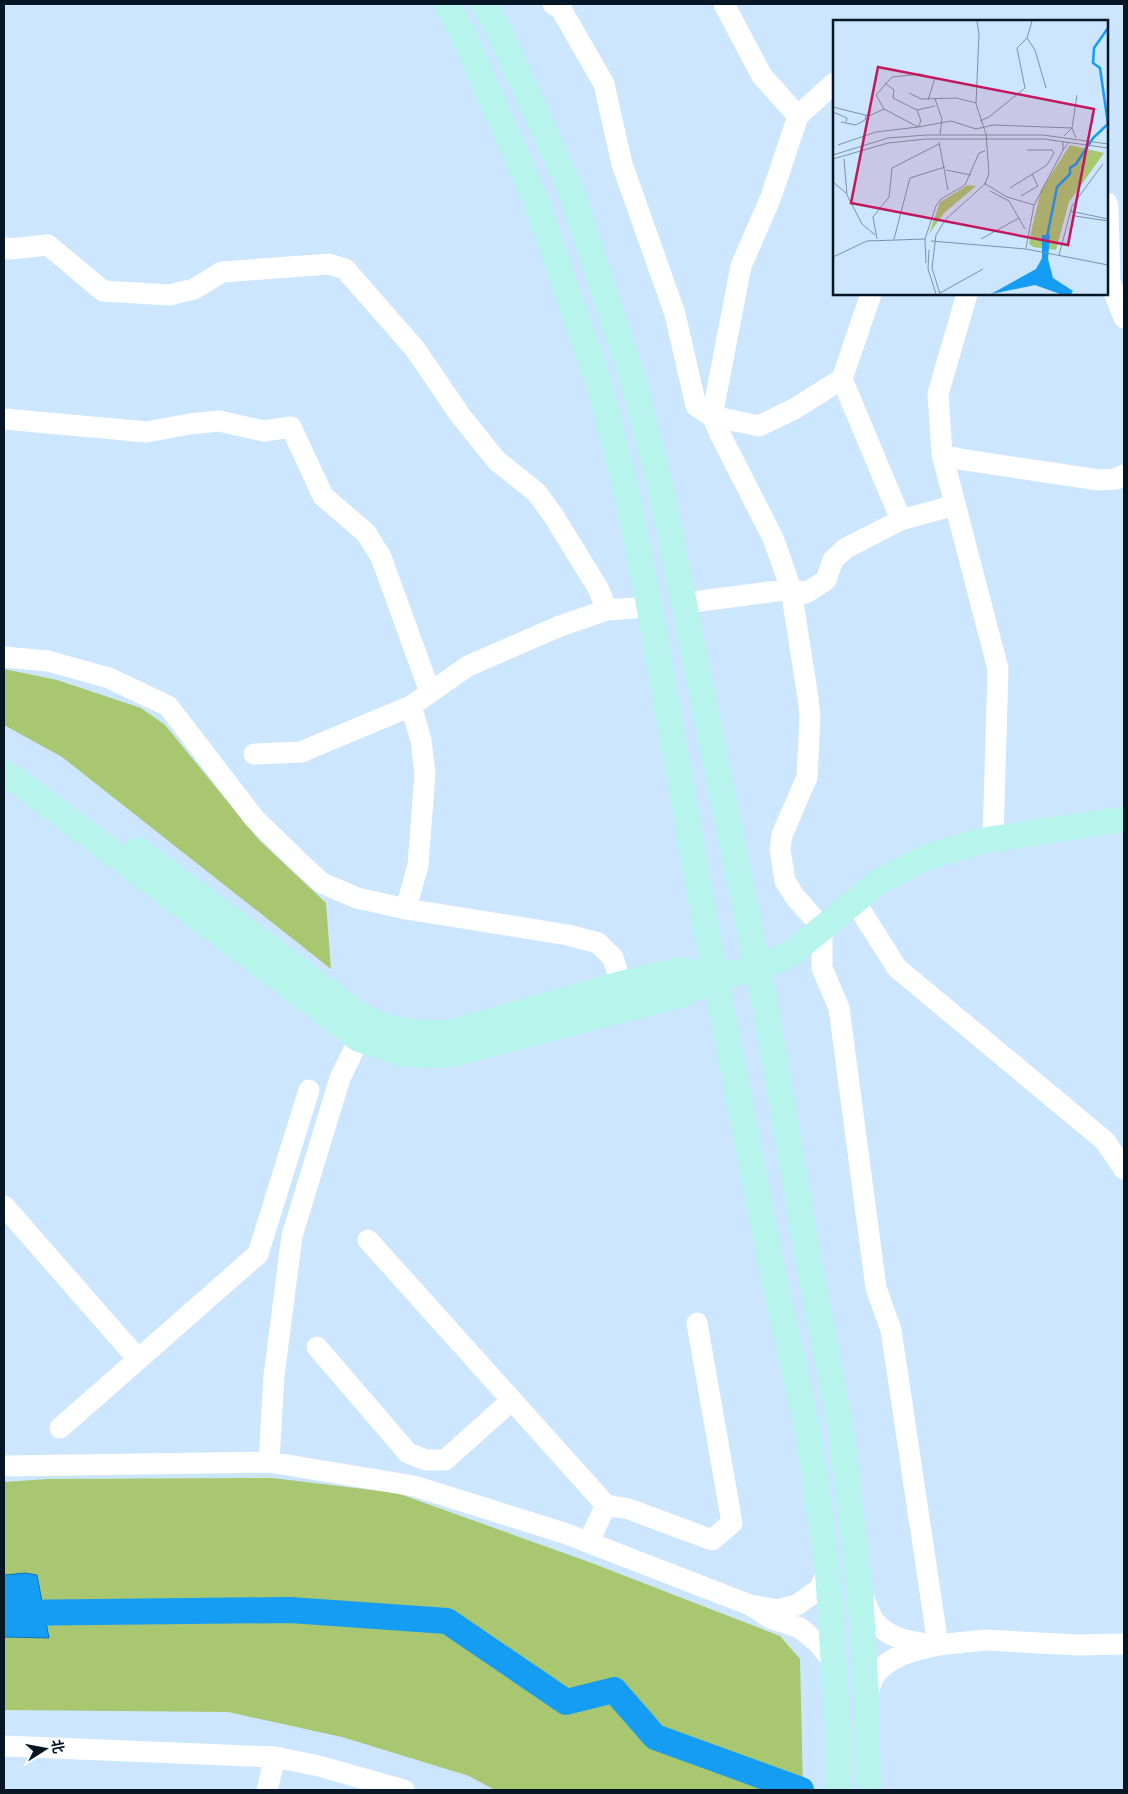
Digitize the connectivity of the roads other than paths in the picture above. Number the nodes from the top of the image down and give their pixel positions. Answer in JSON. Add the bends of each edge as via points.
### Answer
{"nodes":[{"id":1,"x":447,"y":4,"type":"edge"},
{"id":2,"x":484,"y":4,"type":"edge"},
{"id":3,"x":553,"y":4,"type":"edge"},
{"id":4,"x":724,"y":4,"type":"edge"},
{"id":5,"x":833,"y":84,"type":"edge"},
{"id":6,"x":798,"y":116,"type":"junction"},
{"id":7,"x":1108,"y":208,"type":"edge"},
{"id":8,"x":4,"y":248,"type":"edge"},
{"id":9,"x":871,"y":295,"type":"edge"},
{"id":10,"x":967,"y":295,"type":"edge"},
{"id":11,"x":1124,"y":318,"type":"edge"},
{"id":12,"x":842,"y":379,"type":"junction"},
{"id":13,"x":712,"y":416,"type":"junction"},
{"id":14,"x":4,"y":419,"type":"edge"},
{"id":15,"x":942,"y":454,"type":"junction"},
{"id":16,"x":1124,"y":476,"type":"edge"},
{"id":17,"x":955,"y":505,"type":"junction"},
{"id":18,"x":902,"y":520,"type":"junction"},
{"id":19,"x":791,"y":589,"type":"junction"},
{"id":20,"x":684,"y":604,"type":"junction"},
{"id":21,"x":649,"y":607,"type":"junction"},
{"id":22,"x":607,"y":610,"type":"junction"},
{"id":23,"x":4,"y":656,"type":"edge"},
{"id":24,"x":430,"y":692,"type":"junction"},
{"id":25,"x":411,"y":706,"type":"junction"},
{"id":26,"x":4,"y":753,"type":"edge"},
{"id":27,"x":254,"y":754,"type":"dead end"},
{"id":28,"x":4,"y":773,"type":"edge"},
{"id":29,"x":1124,"y":819,"type":"edge"},
{"id":30,"x":993,"y":839,"type":"junction"},
{"id":31,"x":854,"y":900,"type":"junction"},
{"id":32,"x":406,"y":909,"type":"junction"},
{"id":33,"x":822,"y":927,"type":"junction"},
{"id":34,"x":758,"y":968,"type":"junction"},
{"id":35,"x":716,"y":977,"type":"junction"},
{"id":36,"x":621,"y":984,"type":"junction"},
{"id":37,"x":364,"y":1029,"type":"junction"},
{"id":38,"x":309,"y":1090,"type":"dead end"},
{"id":39,"x":1124,"y":1169,"type":"edge"},
{"id":40,"x":4,"y":1206,"type":"edge"},
{"id":41,"x":368,"y":1240,"type":"dead end"},
{"id":42,"x":697,"y":1322,"type":"dead end"},
{"id":43,"x":318,"y":1347,"type":"dead end"},
{"id":44,"x":138,"y":1359,"type":"junction"},
{"id":45,"x":512,"y":1400,"type":"junction"},
{"id":46,"x":60,"y":1428,"type":"dead end"},
{"id":47,"x":269,"y":1462,"type":"junction"},
{"id":48,"x":4,"y":1466,"type":"edge"},
{"id":49,"x":606,"y":1505,"type":"junction"},
{"id":50,"x":588,"y":1541,"type":"junction"},
{"id":51,"x":828,"y":1571,"type":"junction"},
{"id":52,"x":860,"y":1590,"type":"junction"},
{"id":53,"x":750,"y":1605,"type":"junction"},
{"id":54,"x":1124,"y":1644,"type":"edge"},
{"id":55,"x":938,"y":1645,"type":"junction"},
{"id":56,"x":833,"y":1661,"type":"junction"},
{"id":57,"x":866,"y":1697,"type":"junction"},
{"id":58,"x":4,"y":1746,"type":"edge"},
{"id":59,"x":275,"y":1757,"type":"junction"},
{"id":60,"x":267,"y":1790,"type":"edge"},
{"id":61,"x":404,"y":1790,"type":"edge"},
{"id":62,"x":838,"y":1790,"type":"edge"},
{"id":63,"x":868,"y":1790,"type":"edge"}],
"edges":[{"from":1,"to":21,"type":"main road","via":[[536,201],[601,390],[627,493]]},
{"from":2,"to":20,"type":"main road","via":[[571,190],[633,380],[661,489]]},
{"from":3,"to":13,"type":"street","via":[[561,9],[604,84],[622,164],[675,314],[696,406]]},
{"from":4,"to":6,"type":"street","via":[[762,76]]},
{"from":5,"to":6,"type":"street"},
{"from":6,"to":13,"type":"street","via":[[771,197],[741,266]]},
{"from":7,"to":11,"type":"street","via":[[1110,282]]},
{"from":8,"to":22,"type":"street","via":[[48,245],[103,291],[113,292],[169,295],[194,289],[222,272],[329,264],[345,268],[415,349],[460,415],[497,461],[536,492],[593,580]]},
{"from":9,"to":12,"type":"street"},
{"from":10,"to":15,"type":"street","via":[[938,394]]},
{"from":12,"to":13,"type":"street","via":[[794,409],[758,426]]},
{"from":12,"to":18,"type":"street"},
{"from":13,"to":19,"type":"street","via":[[773,538]]},
{"from":14,"to":24,"type":"street","via":[[147,432],[219,421],[264,431],[291,427],[323,496],[366,533],[381,557]]},
{"from":15,"to":16,"type":"street","via":[[1099,480]]},
{"from":15,"to":17,"type":"street"},
{"from":17,"to":18,"type":"street"},
{"from":17,"to":30,"type":"street","via":[[998,669]]},
{"from":18,"to":19,"type":"street","via":[[846,548],[833,560],[826,580],[806,593]]},
{"from":19,"to":20,"type":"street"},
{"from":19,"to":33,"type":"street","via":[[810,717],[808,769],[780,848],[785,881]]},
{"from":20,"to":34,"type":"main road"},
{"from":21,"to":22,"type":"street"},
{"from":21,"to":35,"type":"main road"},
{"from":22,"to":24,"type":"street","via":[[560,626],[468,666]]},
{"from":23,"to":32,"type":"street","via":[[48,661],[109,678],[168,706],[254,818],[322,882],[357,898]]},
{"from":24,"to":25,"type":"street"},
{"from":25,"to":27,"type":"street","via":[[301,752]]},
{"from":25,"to":32,"type":"street","via":[[421,740],[425,774],[418,865]]},
{"from":26,"to":37,"type":"main road","via":[[349,1008]]},
{"from":28,"to":37,"type":"main road"},
{"from":29,"to":30,"type":"main road"},
{"from":30,"to":31,"type":"main road","via":[[925,858],[878,882]]},
{"from":31,"to":33,"type":"main road"},
{"from":31,"to":39,"type":"street","via":[[897,968],[1105,1141]]},
{"from":32,"to":36,"type":"street","via":[[568,935],[598,943],[613,958]]},
{"from":33,"to":34,"type":"main road","via":[[792,953]]},
{"from":33,"to":55,"type":"street","via":[[822,968],[839,1008],[876,1288],[891,1330]]},
{"from":34,"to":35,"type":"main road"},
{"from":34,"to":52,"type":"main road","via":[[840,1424]]},
{"from":35,"to":36,"type":"main road","via":[[680,970]]},
{"from":35,"to":37,"type":"main road","via":[[683,994],[453,1054],[399,1053]]},
{"from":35,"to":51,"type":"main road","via":[[772,1270],[809,1436]]},
{"from":36,"to":37,"type":"main road","via":[[450,1033]]},
{"from":37,"to":47,"type":"street","via":[[340,1078],[292,1236],[274,1376]]},
{"from":38,"to":44,"type":"street","via":[[258,1254]]},
{"from":40,"to":44,"type":"street"},
{"from":41,"to":45,"type":"street"},
{"from":42,"to":49,"type":"street","via":[[732,1523],[712,1540],[629,1509]]},
{"from":43,"to":45,"type":"street","via":[[408,1453],[426,1460],[446,1460]]},
{"from":44,"to":46,"type":"street"},
{"from":45,"to":49,"type":"street"},
{"from":47,"to":48,"type":"street"},
{"from":47,"to":50,"type":"street","via":[[414,1486]]},
{"from":49,"to":50,"type":"street"},
{"from":50,"to":53,"type":"street"},
{"from":51,"to":53,"type":"street","via":[[819,1589],[797,1605],[778,1610]]},
{"from":51,"to":56,"type":"main road"},
{"from":52,"to":55,"type":"street","via":[[874,1622],[892,1636]]},
{"from":52,"to":57,"type":"main road"},
{"from":53,"to":56,"type":"street","via":[[770,1618],[800,1628],[818,1642]]},
{"from":54,"to":55,"type":"street","via":[[985,1640]]},
{"from":55,"to":57,"type":"street","via":[[892,1659],[875,1676]]},
{"from":56,"to":62,"type":"main road"},
{"from":57,"to":63,"type":"main road"},
{"from":58,"to":59,"type":"street"},
{"from":59,"to":60,"type":"street"},
{"from":59,"to":61,"type":"street"}]}
